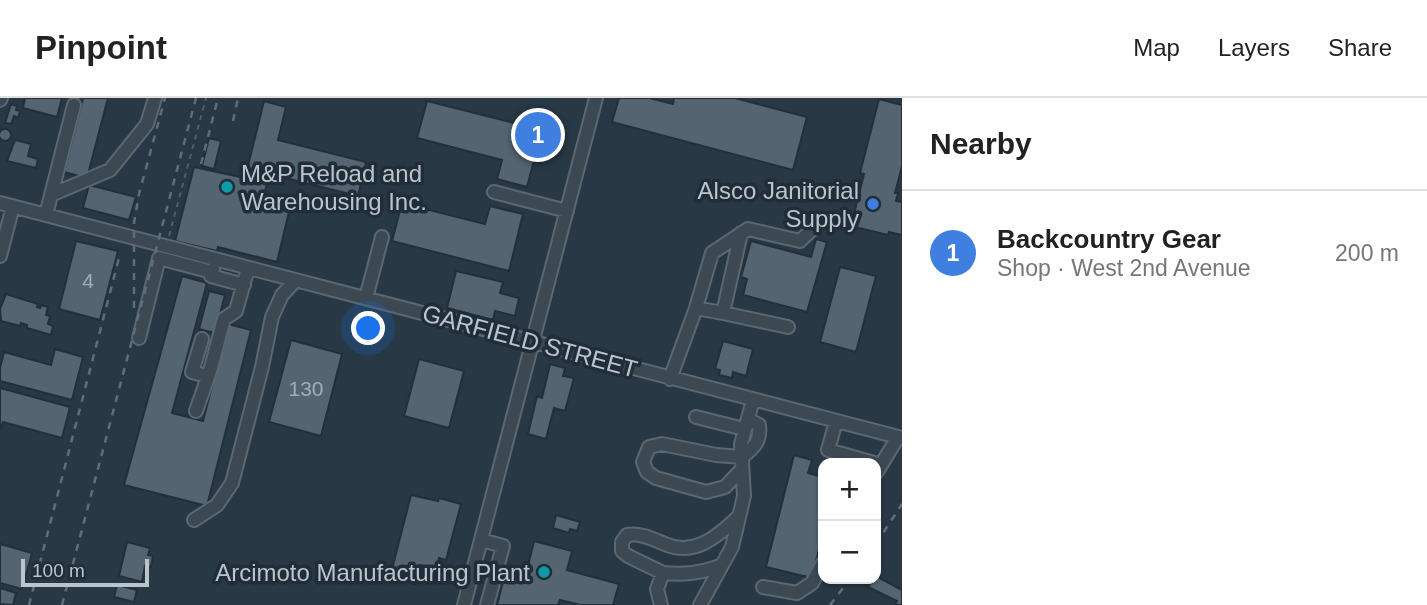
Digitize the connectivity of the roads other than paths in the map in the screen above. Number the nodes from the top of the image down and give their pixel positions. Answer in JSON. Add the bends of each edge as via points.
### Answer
{"nodes":[{"id":1,"x":155,"y":98,"type":"edge"},
{"id":2,"x":596,"y":98,"type":"edge"},
{"id":3,"x":74,"y":105,"type":"dead end"},
{"id":4,"x":494,"y":192,"type":"dead end"},
{"id":5,"x":51,"y":195,"type":"junction"},
{"id":6,"x":6,"y":205,"type":"edge"},
{"id":7,"x":567,"y":211,"type":"junction"},
{"id":8,"x":46,"y":215,"type":"junction"},
{"id":9,"x":819,"y":222,"type":"dead end"},
{"id":10,"x":741,"y":233,"type":"junction"},
{"id":11,"x":382,"y":237,"type":"dead end"},
{"id":12,"x":0,"y":256,"type":"edge"},
{"id":13,"x":214,"y":266,"type":"junction"},
{"id":14,"x":248,"y":268,"type":"junction"},
{"id":15,"x":295,"y":281,"type":"junction"},
{"id":16,"x":244,"y":285,"type":"junction"},
{"id":17,"x":366,"y":298,"type":"junction"},
{"id":18,"x":696,"y":308,"type":"junction"},
{"id":19,"x":723,"y":313,"type":"junction"},
{"id":20,"x":788,"y":327,"type":"dead end"},
{"id":21,"x":139,"y":338,"type":"dead end"},
{"id":22,"x":202,"y":340,"type":"dead end"},
{"id":23,"x":533,"y":342,"type":"junction"},
{"id":24,"x":207,"y":376,"type":"junction"},
{"id":25,"x":670,"y":379,"type":"junction"},
{"id":26,"x":753,"y":400,"type":"junction"},
{"id":27,"x":195,"y":411,"type":"dead end"},
{"id":28,"x":696,"y":417,"type":"dead end"},
{"id":29,"x":836,"y":421,"type":"junction"},
{"id":30,"x":746,"y":424,"type":"junction"},
{"id":31,"x":900,"y":438,"type":"edge"},
{"id":32,"x":849,"y":458,"type":"edge"},
{"id":33,"x":742,"y":463,"type":"junction"},
{"id":34,"x":881,"y":465,"type":"edge"},
{"id":35,"x":740,"y":515,"type":"junction"},
{"id":36,"x":194,"y":520,"type":"dead end"},
{"id":37,"x":481,"y":540,"type":"junction"},
{"id":38,"x":720,"y":566,"type":"junction"},
{"id":39,"x":663,"y":573,"type":"junction"},
{"id":40,"x":818,"y":573,"type":"edge"},
{"id":41,"x":763,"y":587,"type":"dead end"},
{"id":42,"x":464,"y":605,"type":"edge"},
{"id":43,"x":487,"y":605,"type":"edge"},
{"id":44,"x":661,"y":605,"type":"edge"},
{"id":45,"x":701,"y":605,"type":"edge"}],
"edges":[{"from":1,"to":5,"type":"street","via":[[148,124],[110,170]]},
{"from":2,"to":7,"type":"street"},
{"from":3,"to":5,"type":"street"},
{"from":4,"to":7,"type":"street"},
{"from":5,"to":8,"type":"street"},
{"from":6,"to":8,"type":"street","name":"GARFIELD STREET"},
{"from":6,"to":12,"type":"street"},
{"from":7,"to":23,"type":"street"},
{"from":8,"to":13,"type":"street","name":"GARFIELD STREET","via":[[162,246]]},
{"from":9,"to":10,"type":"street","via":[[800,242],[748,229]]},
{"from":10,"to":18,"type":"street","via":[[712,253]]},
{"from":10,"to":19,"type":"street"},
{"from":11,"to":17,"type":"street"},
{"from":13,"to":14,"type":"street","name":"GARFIELD STREET"},
{"from":13,"to":16,"type":"street","via":[[211,276]]},
{"from":13,"to":21,"type":"street","via":[[159,258]]},
{"from":14,"to":15,"type":"street","name":"GARFIELD STREET"},
{"from":14,"to":16,"type":"street"},
{"from":15,"to":17,"type":"street","name":"GARFIELD STREET"},
{"from":15,"to":36,"type":"street","via":[[272,317],[232,483],[217,505]]},
{"from":16,"to":24,"type":"street","via":[[236,311],[225,319]]},
{"from":17,"to":23,"type":"street","name":"GARFIELD STREET"},
{"from":18,"to":19,"type":"street"},
{"from":18,"to":25,"type":"street"},
{"from":19,"to":20,"type":"street"},
{"from":22,"to":24,"type":"street","via":[[192,373]]},
{"from":23,"to":25,"type":"street","name":"GARFIELD STREET"},
{"from":23,"to":37,"type":"street"},
{"from":24,"to":27,"type":"street"},
{"from":25,"to":26,"type":"street","name":"GARFIELD STREET"},
{"from":26,"to":29,"type":"street","name":"GARFIELD STREET"},
{"from":26,"to":30,"type":"street"},
{"from":28,"to":30,"type":"street"},
{"from":29,"to":31,"type":"street","name":"GARFIELD STREET"},
{"from":29,"to":32,"type":"street","via":[[828,450]]},
{"from":30,"to":33,"type":"street","via":[[759,425],[759,438]]},
{"from":31,"to":34,"type":"street"},
{"from":33,"to":33,"type":"street","via":[[724,487],[706,492],[656,478],[643,462],[649,447],[662,444]]},
{"from":33,"to":35,"type":"street"},
{"from":35,"to":38,"type":"street","via":[[732,547]]},
{"from":35,"to":39,"type":"street","via":[[692,548],[668,546],[638,533],[627,535],[622,551]]},
{"from":37,"to":42,"type":"street"},
{"from":37,"to":43,"type":"street","via":[[503,546]]},
{"from":38,"to":39,"type":"street","via":[[697,574]]},
{"from":38,"to":45,"type":"street"},
{"from":39,"to":44,"type":"street","via":[[657,589]]},
{"from":40,"to":41,"type":"street","via":[[797,593]]}]}
